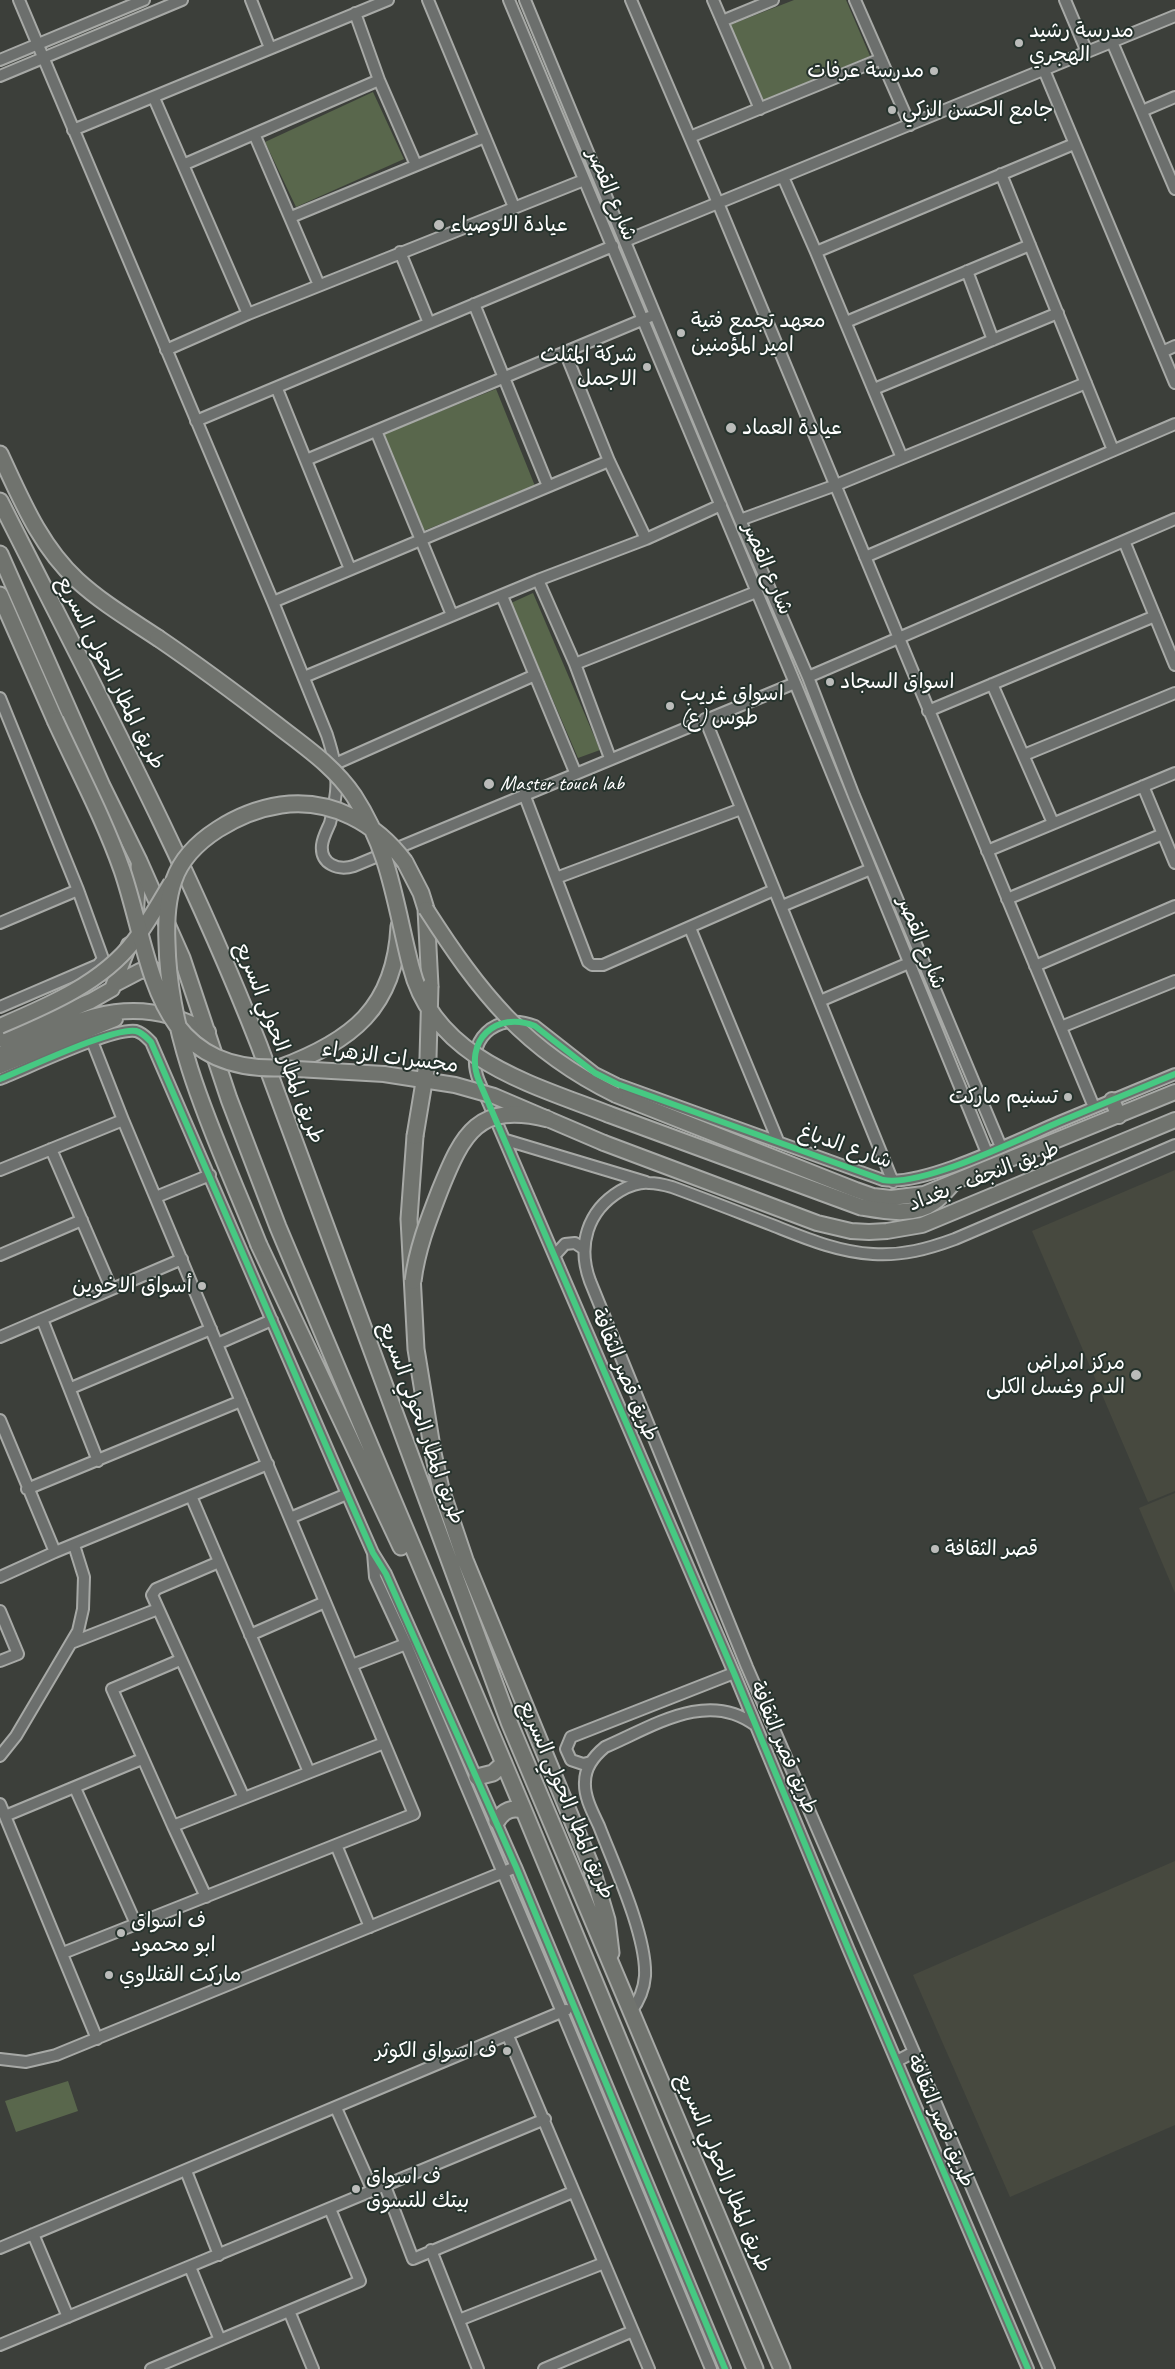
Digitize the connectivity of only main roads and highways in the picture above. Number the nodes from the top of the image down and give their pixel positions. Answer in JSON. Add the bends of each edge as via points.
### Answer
{"nodes":[{"id":1,"x":0,"y":454,"type":"edge"},
{"id":2,"x":0,"y":501,"type":"edge"},
{"id":3,"x":0,"y":554,"type":"edge"},
{"id":4,"x":0,"y":595,"type":"edge"},
{"id":5,"x":138,"y":861,"type":"junction"},
{"id":6,"x":174,"y":878,"type":"junction"},
{"id":7,"x":426,"y":909,"type":"junction"},
{"id":8,"x":400,"y":913,"type":"junction"},
{"id":9,"x":115,"y":984,"type":"junction"},
{"id":10,"x":129,"y":1009,"type":"junction"},
{"id":11,"x":0,"y":1026,"type":"edge"},
{"id":12,"x":178,"y":1029,"type":"junction"},
{"id":13,"x":208,"y":1032,"type":"junction"},
{"id":14,"x":0,"y":1039,"type":"edge"},
{"id":15,"x":0,"y":1054,"type":"edge"},
{"id":16,"x":0,"y":1066,"type":"edge"},
{"id":17,"x":279,"y":1068,"type":"junction"},
{"id":18,"x":1175,"y":1092,"type":"edge"},
{"id":19,"x":1112,"y":1100,"type":"road end"},
{"id":20,"x":1119,"y":1116,"type":"junction"},
{"id":21,"x":548,"y":1119,"type":"junction"},
{"id":22,"x":1175,"y":1120,"type":"edge"},
{"id":23,"x":604,"y":1143,"type":"joint"},
{"id":24,"x":953,"y":1183,"type":"junction"},
{"id":25,"x":413,"y":1281,"type":"junction"},
{"id":26,"x":449,"y":1634,"type":"junction"},
{"id":27,"x":504,"y":1763,"type":"junction"},
{"id":28,"x":477,"y":1777,"type":"road end"},
{"id":29,"x":524,"y":1811,"type":"junction"},
{"id":30,"x":496,"y":1821,"type":"road end"},
{"id":31,"x":611,"y":1965,"type":"junction"},
{"id":32,"x":704,"y":2181,"type":"junction"},
{"id":33,"x":680,"y":2190,"type":"junction"},
{"id":34,"x":722,"y":2223,"type":"junction"},
{"id":35,"x":699,"y":2234,"type":"junction"},
{"id":36,"x":755,"y":2369,"type":"edge"},
{"id":37,"x":782,"y":2369,"type":"edge"}],
"edges":[{"from":1,"to":8,"type":"highway","bridge":true,"via":[[28,514],[58,559],[96,597],[209,673],[339,776],[376,835]]},
{"from":2,"to":31,"type":"highway","name":"طريق المطار الحولي السريع","via":[[168,838],[228,968],[509,1722]]},
{"from":3,"to":5,"type":"highway","name":"طريق المطار الحولي السريع"},
{"from":4,"to":12,"type":"highway","bridge":true,"via":[[122,870],[155,987]]},
{"from":5,"to":9,"type":"main road","via":[[134,922]]},
{"from":5,"to":13,"type":"highway","name":"طريق المطار الحولي السريع","via":[[182,958]]},
{"from":6,"to":7,"type":"highway","bridge":true,"via":[[198,846],[239,818],[254,811],[286,805],[319,806],[358,820],[385,838],[414,877]]},
{"from":6,"to":11,"type":"main road","bridge":true,"via":[[133,942],[106,970],[50,1003]]},
{"from":6,"to":26,"type":"highway","bridge":true,"via":[[169,897],[168,970],[174,1010],[190,1072],[259,1245],[426,1599]]},
{"from":7,"to":24,"type":"main road","bridge":true,"via":[[470,976],[505,1017],[553,1058],[591,1083],[873,1196],[913,1197]]},
{"from":7,"to":25,"type":"highway","bridge":true,"via":[[430,1019],[410,1192],[409,1247]]},
{"from":8,"to":17,"type":"highway","bridge":true,"via":[[398,945],[392,969],[375,1007],[331,1045]]},
{"from":8,"to":24,"type":"highway","bridge":true,"via":[[411,969],[421,996],[452,1037],[492,1067],[608,1114],[861,1207],[892,1211],[922,1208],[936,1201]]},
{"from":9,"to":10,"type":"main road","via":[[147,970],[155,970],[166,979],[168,993],[160,1005]]},
{"from":9,"to":14,"type":"main road","via":[[91,1001]]},
{"from":10,"to":13,"type":"main road","via":[[154,1012]]},
{"from":10,"to":15,"type":"main road","via":[[80,1021]]},
{"from":12,"to":16,"type":"main road","via":[[146,1018],[117,1018]]},
{"from":12,"to":17,"type":"highway","bridge":true,"via":[[207,1052],[229,1062],[246,1067]]},
{"from":13,"to":26,"type":"highway","name":"طريق المطار الحولي السريع","via":[[229,1099],[278,1227]]},
{"from":17,"to":21,"type":"main road","name":"مجسرات الزهراء","bridge":true,"via":[[384,1074],[455,1085],[494,1096]]},
{"from":18,"to":20,"type":"main road"},
{"from":19,"to":20,"type":"main road"},
{"from":20,"to":24,"type":"main road"},
{"from":21,"to":23,"type":"main road","name":"مجسرات الزهراء","bridge":true},
{"from":21,"to":25,"type":"highway","bridge":true,"via":[[524,1113],[511,1114],[486,1122],[467,1135],[456,1150],[427,1222]]},
{"from":22,"to":23,"type":"main road","name":"طريق النجف - بغداد","via":[[939,1220],[887,1231],[851,1230],[817,1223]]},
{"from":25,"to":31,"type":"highway","via":[[416,1349],[442,1489],[465,1560],[591,1866],[607,1920]]},
{"from":26,"to":27,"type":"highway","name":"طريق المطار الحولي السريع"},
{"from":27,"to":28,"type":"highway","via":[[493,1773]]},
{"from":27,"to":29,"type":"highway","name":"طريق المطار الحولي السريع"},
{"from":29,"to":30,"type":"highway","via":[[511,1809]]},
{"from":29,"to":33,"type":"highway","name":"طريق المطار الحولي السريع"},
{"from":31,"to":32,"type":"highway","name":"طريق المطار الحولي السريع"},
{"from":32,"to":33,"type":"highway","via":[[703,2188],[695,2195]]},
{"from":32,"to":34,"type":"highway","name":"طريق المطار الحولي السريع"},
{"from":33,"to":35,"type":"highway","name":"طريق المطار الحولي السريع"},
{"from":34,"to":35,"type":"highway","via":[[706,2223]]},
{"from":34,"to":37,"type":"highway","name":"طريق المطار الحولي السريع"},
{"from":35,"to":36,"type":"highway","name":"طريق المطار الحولي السريع"}]}
